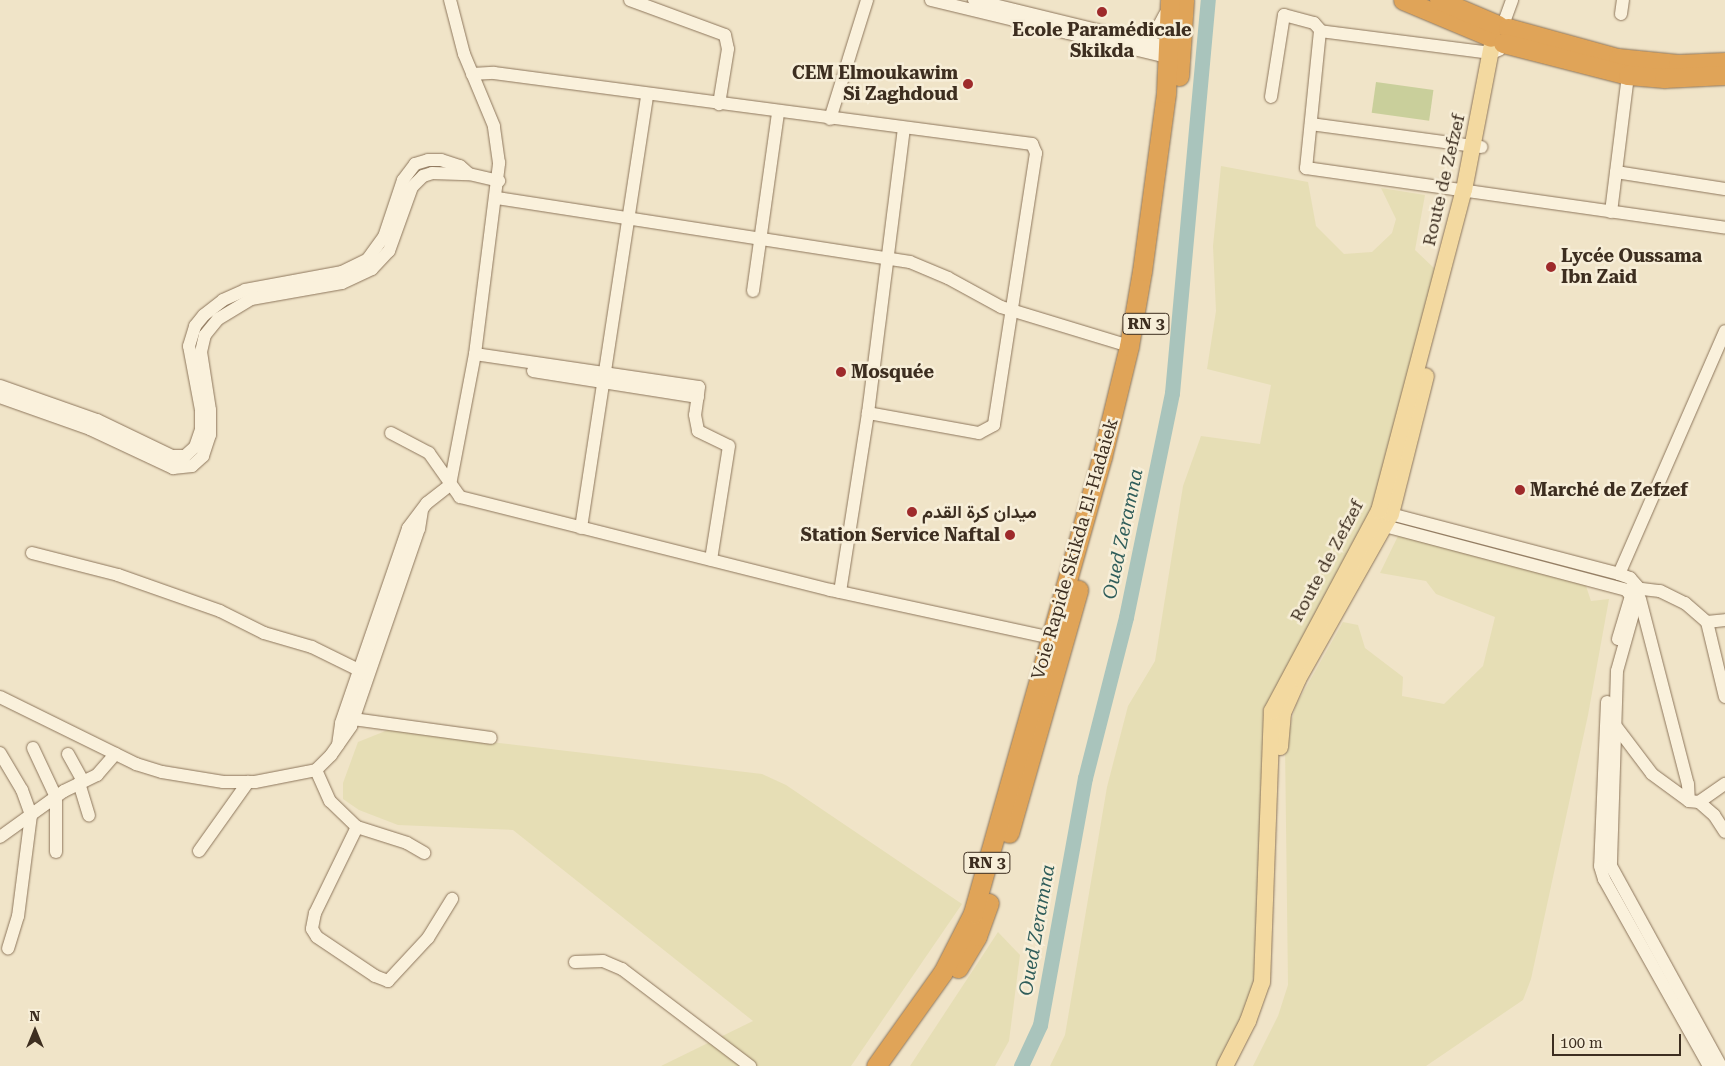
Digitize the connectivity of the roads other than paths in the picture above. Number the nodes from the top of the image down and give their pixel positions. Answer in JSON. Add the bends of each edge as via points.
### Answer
{"nodes":[{"id":1,"x":450,"y":0,"type":"edge"},
{"id":2,"x":630,"y":0,"type":"edge"},
{"id":3,"x":867,"y":0,"type":"edge"},
{"id":4,"x":931,"y":0,"type":"edge"},
{"id":5,"x":974,"y":0,"type":"edge"},
{"id":6,"x":1170,"y":0,"type":"edge"},
{"id":7,"x":1184,"y":0,"type":"edge"},
{"id":8,"x":1403,"y":0,"type":"edge"},
{"id":9,"x":1440,"y":0,"type":"edge"},
{"id":10,"x":1461,"y":0,"type":"edge"},
{"id":11,"x":1512,"y":0,"type":"edge"},
{"id":12,"x":1622,"y":0,"type":"edge"},
{"id":13,"x":1621,"y":14,"type":"dead end"},
{"id":14,"x":1458,"y":22,"type":"junction"},
{"id":15,"x":1322,"y":32,"type":"junction"},
{"id":16,"x":1499,"y":38,"type":"junction"},
{"id":17,"x":1134,"y":39,"type":"junction"},
{"id":18,"x":1449,"y":48,"type":"junction"},
{"id":19,"x":1175,"y":54,"type":"junction"},
{"id":20,"x":1725,"y":62,"type":"edge"},
{"id":21,"x":472,"y":74,"type":"junction"},
{"id":22,"x":1628,"y":75,"type":"junction"},
{"id":23,"x":1725,"y":75,"type":"edge"},
{"id":24,"x":647,"y":95,"type":"junction"},
{"id":25,"x":1271,"y":97,"type":"dead end"},
{"id":26,"x":719,"y":104,"type":"junction"},
{"id":27,"x":778,"y":113,"type":"junction"},
{"id":28,"x":830,"y":119,"type":"junction"},
{"id":29,"x":1311,"y":124,"type":"junction"},
{"id":30,"x":904,"y":128,"type":"junction"},
{"id":31,"x":1477,"y":146,"type":"junction"},
{"id":32,"x":1616,"y":172,"type":"junction"},
{"id":33,"x":499,"y":181,"type":"junction"},
{"id":34,"x":1725,"y":188,"type":"edge"},
{"id":35,"x":1468,"y":191,"type":"junction"},
{"id":36,"x":497,"y":198,"type":"junction"},
{"id":37,"x":1611,"y":212,"type":"junction"},
{"id":38,"x":629,"y":218,"type":"junction"},
{"id":39,"x":1725,"y":228,"type":"edge"},
{"id":40,"x":760,"y":238,"type":"junction"},
{"id":41,"x":888,"y":257,"type":"junction"},
{"id":42,"x":753,"y":291,"type":"dead end"},
{"id":43,"x":1011,"y":311,"type":"junction"},
{"id":44,"x":1725,"y":331,"type":"edge"},
{"id":45,"x":1129,"y":346,"type":"junction"},
{"id":46,"x":474,"y":358,"type":"junction"},
{"id":47,"x":604,"y":377,"type":"junction"},
{"id":48,"x":0,"y":386,"type":"edge"},
{"id":49,"x":0,"y":397,"type":"edge"},
{"id":50,"x":868,"y":413,"type":"junction"},
{"id":51,"x":391,"y":433,"type":"dead end"},
{"id":52,"x":203,"y":441,"type":"junction"},
{"id":53,"x":450,"y":485,"type":"junction"},
{"id":54,"x":422,"y":511,"type":"junction"},
{"id":55,"x":1382,"y":518,"type":"junction"},
{"id":56,"x":582,"y":528,"type":"junction"},
{"id":57,"x":32,"y":553,"type":"dead end"},
{"id":58,"x":711,"y":560,"type":"junction"},
{"id":59,"x":1617,"y":580,"type":"junction"},
{"id":60,"x":840,"y":592,"type":"junction"},
{"id":61,"x":1640,"y":593,"type":"junction"},
{"id":62,"x":1725,"y":620,"type":"edge"},
{"id":63,"x":1707,"y":622,"type":"junction"},
{"id":64,"x":1057,"y":639,"type":"junction"},
{"id":65,"x":359,"y":670,"type":"junction"},
{"id":66,"x":0,"y":697,"type":"edge"},
{"id":67,"x":1725,"y":697,"type":"edge"},
{"id":68,"x":353,"y":719,"type":"junction"},
{"id":69,"x":1615,"y":725,"type":"junction"},
{"id":70,"x":491,"y":738,"type":"dead end"},
{"id":71,"x":338,"y":745,"type":"junction"},
{"id":72,"x":34,"y":748,"type":"dead end"},
{"id":73,"x":0,"y":753,"type":"edge"},
{"id":74,"x":68,"y":754,"type":"dead end"},
{"id":75,"x":115,"y":754,"type":"junction"},
{"id":76,"x":316,"y":770,"type":"junction"},
{"id":77,"x":81,"y":782,"type":"junction"},
{"id":78,"x":248,"y":782,"type":"junction"},
{"id":79,"x":1725,"y":784,"type":"edge"},
{"id":80,"x":56,"y":796,"type":"junction"},
{"id":81,"x":1694,"y":802,"type":"junction"},
{"id":82,"x":31,"y":815,"type":"junction"},
{"id":83,"x":89,"y":816,"type":"dead end"},
{"id":84,"x":357,"y":827,"type":"junction"},
{"id":85,"x":1725,"y":832,"type":"edge"},
{"id":86,"x":0,"y":835,"type":"edge"},
{"id":87,"x":200,"y":851,"type":"dead end"},
{"id":88,"x":56,"y":852,"type":"dead end"},
{"id":89,"x":424,"y":853,"type":"dead end"},
{"id":90,"x":452,"y":899,"type":"dead end"},
{"id":91,"x":8,"y":948,"type":"dead end"},
{"id":92,"x":575,"y":962,"type":"dead end"},
{"id":93,"x":750,"y":1066,"type":"edge"},
{"id":94,"x":876,"y":1066,"type":"edge"},
{"id":95,"x":891,"y":1066,"type":"edge"},
{"id":96,"x":1225,"y":1066,"type":"edge"},
{"id":97,"x":1236,"y":1066,"type":"edge"},
{"id":98,"x":1709,"y":1066,"type":"edge"},
{"id":99,"x":1721,"y":1066,"type":"edge"}],
"edges":[{"from":1,"to":21,"type":"street"},
{"from":2,"to":26,"type":"street","via":[[725,35],[728,49]]},
{"from":3,"to":28,"type":"street"},
{"from":4,"to":19,"type":"street"},
{"from":5,"to":17,"type":"street"},
{"from":6,"to":17,"type":"street","via":[[1162,25],[1155,32]]},
{"from":6,"to":19,"type":"highway","name":"Voie Rapide Skikda El-Hadaiek","number":"RN 3"},
{"from":7,"to":19,"type":"highway","name":"Voie Rapide Skikda El-Hadaiek","number":"RN 3"},
{"from":8,"to":14,"type":"highway"},
{"from":9,"to":10,"type":"highway"},
{"from":9,"to":16,"type":"highway"},
{"from":11,"to":16,"type":"street"},
{"from":12,"to":13,"type":"street"},
{"from":14,"to":16,"type":"highway"},
{"from":14,"to":18,"type":"street","via":[[1463,33],[1460,41]]},
{"from":15,"to":18,"type":"street"},
{"from":15,"to":25,"type":"street","via":[[1314,23],[1284,15]]},
{"from":15,"to":29,"type":"street"},
{"from":16,"to":18,"type":"street"},
{"from":16,"to":20,"type":"highway","via":[[1618,58],[1678,64]]},
{"from":16,"to":22,"type":"highway"},
{"from":16,"to":31,"type":"main road","name":"Route de Zefzef"},
{"from":17,"to":19,"type":"street"},
{"from":19,"to":45,"type":"highway","name":"Voie Rapide Skikda El-Hadaiek","number":"RN 3"},
{"from":19,"to":64,"type":"highway","name":"Voie Rapide Skikda El-Hadaiek","number":"RN 3","via":[[1145,329]]},
{"from":21,"to":24,"type":"street","via":[[494,73]]},
{"from":21,"to":33,"type":"street","via":[[494,126]]},
{"from":22,"to":23,"type":"highway","via":[[1664,78]]},
{"from":22,"to":32,"type":"street"},
{"from":24,"to":26,"type":"street"},
{"from":24,"to":38,"type":"street"},
{"from":26,"to":27,"type":"street"},
{"from":27,"to":28,"type":"street"},
{"from":27,"to":40,"type":"street"},
{"from":28,"to":30,"type":"street"},
{"from":29,"to":31,"type":"street"},
{"from":29,"to":35,"type":"street","via":[[1306,168]]},
{"from":30,"to":41,"type":"street"},
{"from":30,"to":43,"type":"street","via":[[1026,142],[1034,147],[1036,153]]},
{"from":31,"to":35,"type":"main road","name":"Route de Zefzef"},
{"from":32,"to":34,"type":"street"},
{"from":32,"to":37,"type":"street"},
{"from":33,"to":36,"type":"street"},
{"from":33,"to":52,"type":"street","via":[[469,174],[460,166],[441,160],[415,164],[403,180],[384,237],[367,260],[342,272],[244,290],[223,300],[204,315],[195,326],[189,346],[202,417]]},
{"from":35,"to":37,"type":"street"},
{"from":35,"to":55,"type":"main road","name":"Route de Zefzef"},
{"from":36,"to":38,"type":"street"},
{"from":36,"to":46,"type":"street"},
{"from":37,"to":39,"type":"street"},
{"from":38,"to":40,"type":"street"},
{"from":38,"to":47,"type":"street"},
{"from":40,"to":41,"type":"street"},
{"from":40,"to":42,"type":"street"},
{"from":41,"to":43,"type":"street","via":[[935,272]]},
{"from":41,"to":50,"type":"street"},
{"from":43,"to":45,"type":"street"},
{"from":43,"to":50,"type":"street","via":[[996,421],[992,428],[980,433]]},
{"from":44,"to":59,"type":"street"},
{"from":45,"to":64,"type":"highway","name":"Voie Rapide Skikda El-Hadaiek","number":"RN 3"},
{"from":46,"to":47,"type":"street"},
{"from":46,"to":53,"type":"street"},
{"from":47,"to":56,"type":"street"},
{"from":47,"to":58,"type":"street","via":[[698,392],[695,414],[698,431],[729,446]]},
{"from":48,"to":52,"type":"street","via":[[76,412],[172,456],[189,454]]},
{"from":49,"to":52,"type":"street","via":[[90,429],[178,469],[196,464]]},
{"from":50,"to":60,"type":"street"},
{"from":51,"to":53,"type":"street","via":[[429,453]]},
{"from":53,"to":54,"type":"street"},
{"from":53,"to":56,"type":"street","via":[[460,497]]},
{"from":54,"to":65,"type":"street","via":[[408,528]]},
{"from":54,"to":68,"type":"street","via":[[419,529]]},
{"from":55,"to":59,"type":"street"},
{"from":55,"to":96,"type":"main road","name":"Route de Zefzef","via":[[1272,711],[1262,982],[1248,1021]]},
{"from":55,"to":97,"type":"main road","name":"Route de Zefzef","via":[[1283,713],[1272,984]]},
{"from":56,"to":58,"type":"street"},
{"from":57,"to":65,"type":"street","via":[[118,575],[192,601],[264,633],[312,647]]},
{"from":58,"to":60,"type":"street"},
{"from":59,"to":61,"type":"street"},
{"from":59,"to":98,"type":"street","via":[[1631,596],[1609,670],[1600,866],[1604,879]]},
{"from":60,"to":64,"type":"street"},
{"from":61,"to":63,"type":"street","via":[[1660,591],[1685,603]]},
{"from":61,"to":69,"type":"street","via":[[1617,672]]},
{"from":61,"to":81,"type":"street"},
{"from":62,"to":63,"type":"street"},
{"from":63,"to":67,"type":"street"},
{"from":64,"to":94,"type":"highway","name":"Voie Rapide Skikda El-Hadaiek","number":"RN 3","via":[[973,913],[943,972]]},
{"from":64,"to":95,"type":"highway","name":"Voie Rapide Skikda El-Hadaiek","number":"RN 3","via":[[977,936],[947,987]]},
{"from":65,"to":71,"type":"street","via":[[341,723]]},
{"from":66,"to":75,"type":"street"},
{"from":68,"to":70,"type":"street"},
{"from":68,"to":71,"type":"street"},
{"from":69,"to":81,"type":"street","via":[[1652,774]]},
{"from":69,"to":99,"type":"street","via":[[1611,866]]},
{"from":71,"to":76,"type":"street"},
{"from":72,"to":80,"type":"street"},
{"from":73,"to":82,"type":"street","via":[[22,790]]},
{"from":74,"to":77,"type":"street"},
{"from":75,"to":77,"type":"street","via":[[101,771]]},
{"from":75,"to":78,"type":"street","via":[[171,774]]},
{"from":76,"to":78,"type":"street"},
{"from":76,"to":84,"type":"street","via":[[330,801]]},
{"from":77,"to":80,"type":"street"},
{"from":77,"to":83,"type":"street"},
{"from":78,"to":87,"type":"street"},
{"from":79,"to":81,"type":"street"},
{"from":80,"to":82,"type":"street"},
{"from":80,"to":88,"type":"street"},
{"from":81,"to":85,"type":"street","via":[[1714,815]]},
{"from":82,"to":86,"type":"street"},
{"from":82,"to":91,"type":"street","via":[[18,916]]},
{"from":84,"to":89,"type":"street","via":[[407,843]]},
{"from":84,"to":90,"type":"street","via":[[315,913],[312,929],[317,937],[375,976],[388,981],[428,938]]},
{"from":92,"to":93,"type":"street","via":[[603,961],[622,969]]}]}
